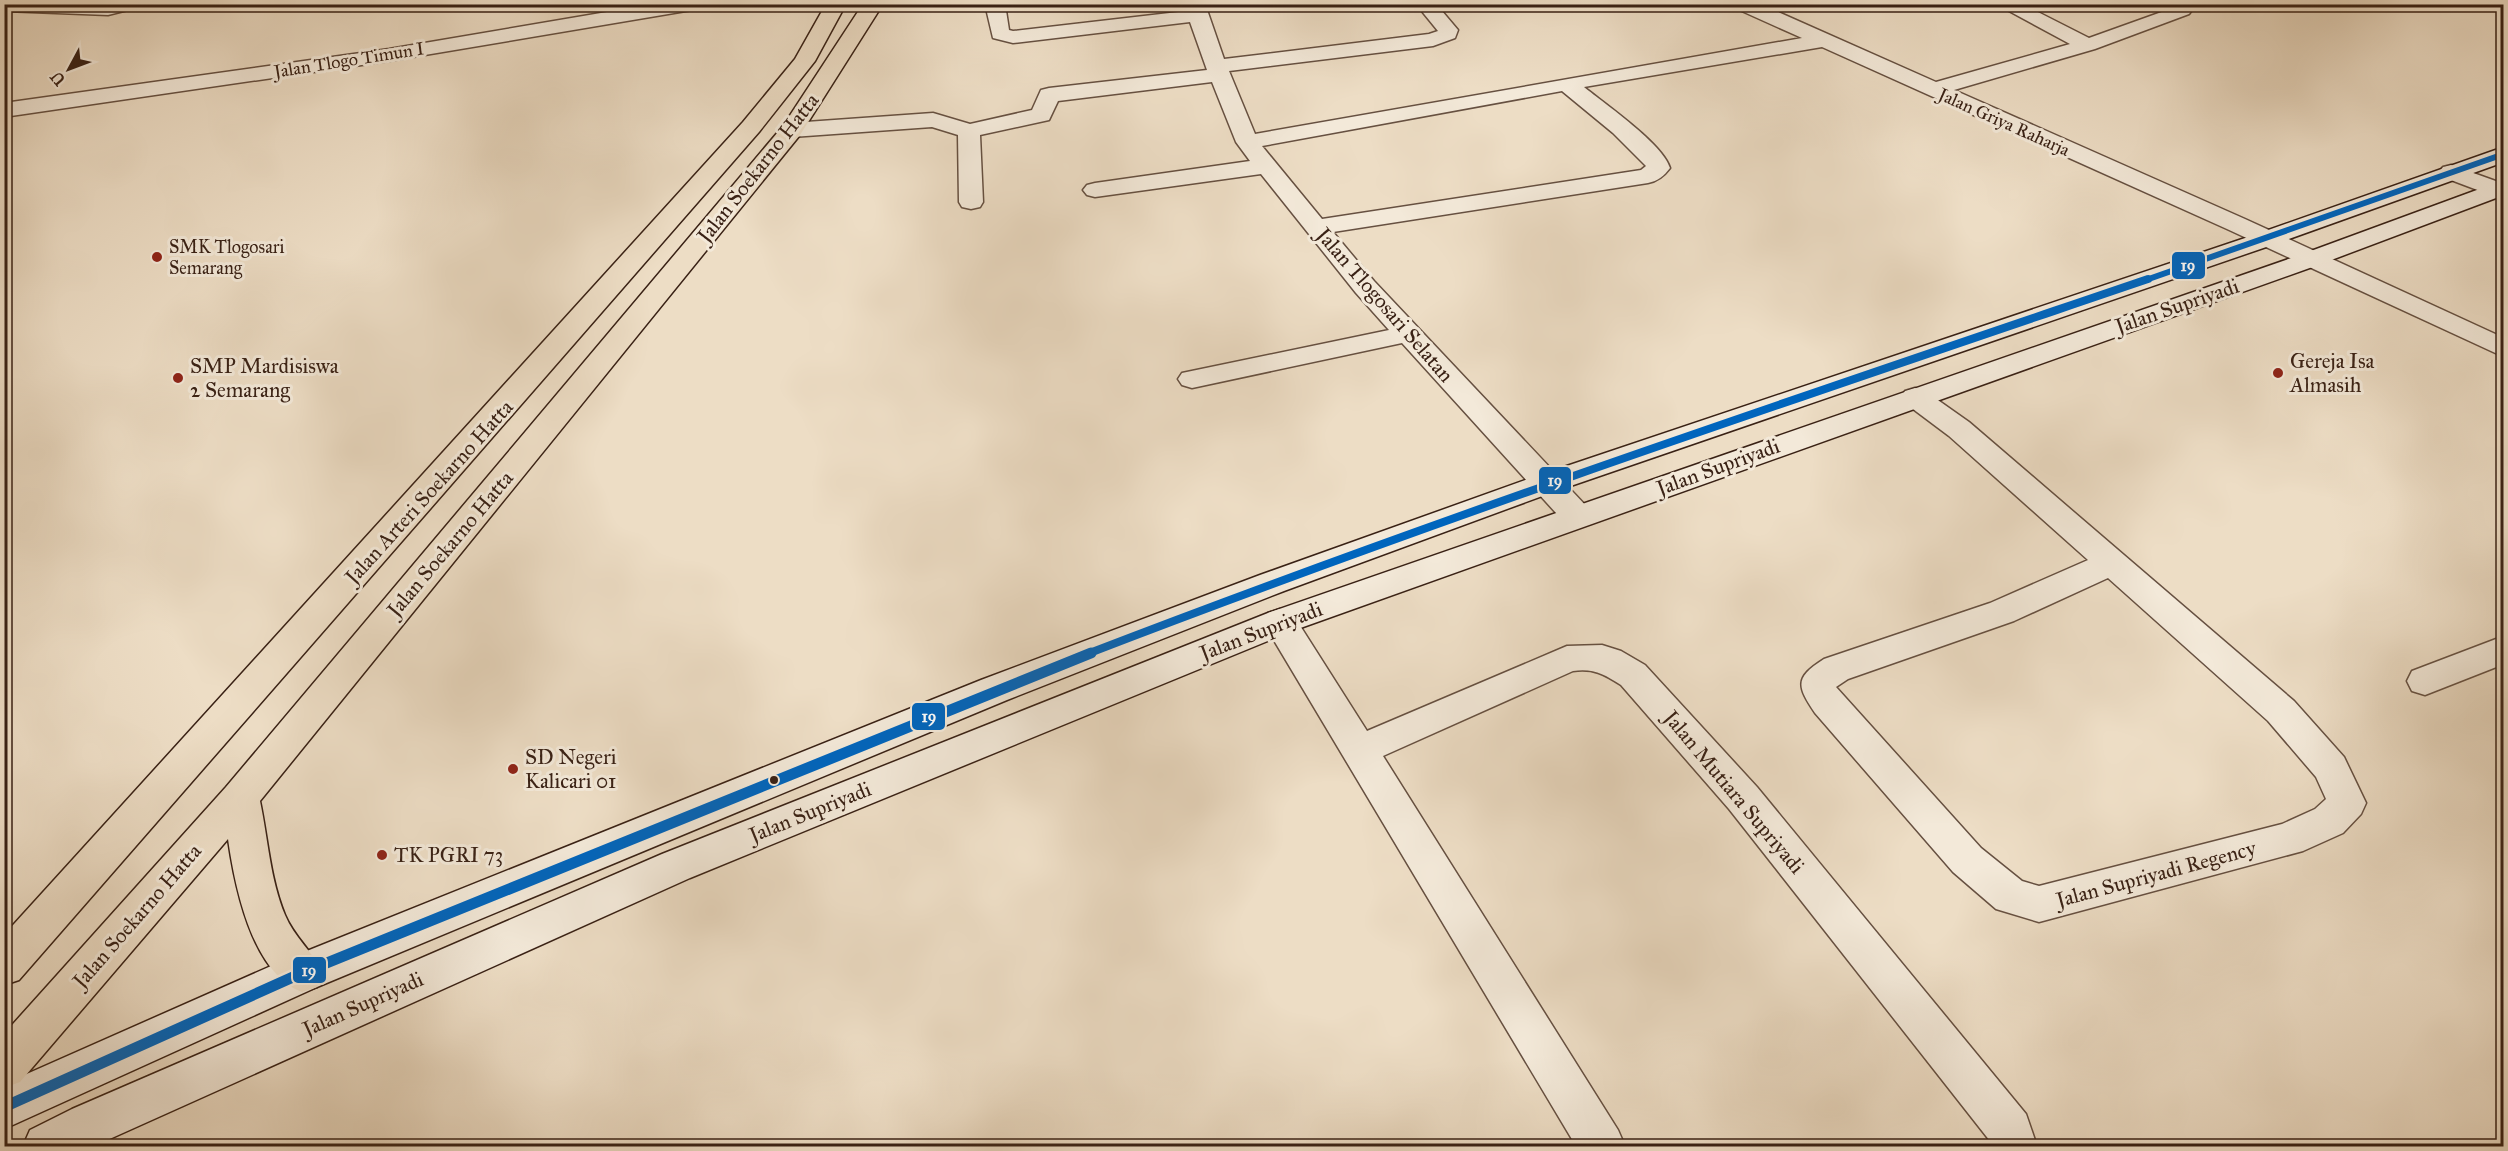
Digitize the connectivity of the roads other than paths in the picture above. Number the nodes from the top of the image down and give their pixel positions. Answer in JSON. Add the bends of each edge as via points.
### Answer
{"nodes":[{"id":1,"x":129,"y":4,"type":"edge"},
{"id":2,"x":692,"y":4,"type":"edge"},
{"id":3,"x":836,"y":4,"type":"edge"},
{"id":4,"x":873,"y":4,"type":"edge"},
{"id":5,"x":995,"y":4,"type":"edge"},
{"id":6,"x":1425,"y":4,"type":"edge"},
{"id":7,"x":1742,"y":4,"type":"edge"},
{"id":8,"x":2005,"y":4,"type":"edge"},
{"id":9,"x":4,"y":5,"type":"edge"},
{"id":10,"x":1198,"y":10,"type":"edge"},
{"id":11,"x":2182,"y":10,"type":"dead end"},
{"id":12,"x":1822,"y":41,"type":"junction"},
{"id":13,"x":2088,"y":45,"type":"junction"},
{"id":14,"x":1218,"y":71,"type":"junction"},
{"id":15,"x":1566,"y":84,"type":"junction"},
{"id":16,"x":1932,"y":90,"type":"junction"},
{"id":17,"x":12,"y":109,"type":"edge"},
{"id":18,"x":4,"y":125,"type":"edge"},
{"id":19,"x":792,"y":130,"type":"junction"},
{"id":20,"x":969,"y":131,"type":"junction"},
{"id":21,"x":1247,"y":142,"type":"junction"},
{"id":22,"x":2504,"y":154,"type":"edge"},
{"id":23,"x":1267,"y":166,"type":"junction"},
{"id":24,"x":2451,"y":172,"type":"junction"},
{"id":25,"x":1095,"y":190,"type":"dead end"},
{"id":26,"x":2501,"y":190,"type":"edge"},
{"id":27,"x":971,"y":202,"type":"dead end"},
{"id":28,"x":1317,"y":227,"type":"junction"},
{"id":29,"x":2266,"y":239,"type":"junction"},
{"id":30,"x":2309,"y":260,"type":"junction"},
{"id":31,"x":1408,"y":334,"type":"junction"},
{"id":32,"x":2504,"y":349,"type":"edge"},
{"id":33,"x":1192,"y":379,"type":"dead end"},
{"id":34,"x":1915,"y":397,"type":"junction"},
{"id":35,"x":1545,"y":484,"type":"junction"},
{"id":36,"x":1578,"y":516,"type":"junction"},
{"id":37,"x":2113,"y":563,"type":"junction"},
{"id":38,"x":1280,"y":622,"type":"junction"},
{"id":39,"x":2504,"y":649,"type":"edge"},
{"id":40,"x":2425,"y":681,"type":"dead end"},
{"id":41,"x":1358,"y":751,"type":"junction"},
{"id":42,"x":240,"y":798,"type":"junction"},
{"id":43,"x":664,"y":826,"type":"junction"},
{"id":44,"x":676,"y":866,"type":"junction"},
{"id":45,"x":4,"y":966,"type":"edge"},
{"id":46,"x":302,"y":973,"type":"junction"},
{"id":47,"x":4,"y":1067,"type":"edge"},
{"id":48,"x":4,"y":1107,"type":"edge"},
{"id":49,"x":79,"y":1136,"type":"edge"},
{"id":50,"x":46,"y":1146,"type":"edge"},
{"id":51,"x":1602,"y":1146,"type":"edge"},
{"id":52,"x":2014,"y":1146,"type":"edge"}],
"edges":[{"from":1,"to":9,"type":"street","via":[[108,9]]},
{"from":2,"to":17,"type":"street","name":"Jalan Tlogo Timun I","via":[[388,55]]},
{"from":3,"to":45,"type":"main road","name":"Jalan Arteri Soekarno Hatta","via":[[804,62],[751,127]]},
{"from":4,"to":19,"type":"main road","name":"Jalan Soekarno Hatta"},
{"from":5,"to":10,"type":"street","via":[[1000,34],[1013,37]]},
{"from":6,"to":14,"type":"street","via":[[1448,34]]},
{"from":7,"to":12,"type":"street","name":"Jalan Griya Raharja"},
{"from":8,"to":13,"type":"street"},
{"from":10,"to":14,"type":"street","name":"Jalan Tlogosari Selatan"},
{"from":11,"to":13,"type":"street"},
{"from":12,"to":15,"type":"street"},
{"from":12,"to":16,"type":"street","name":"Jalan Griya Raharja"},
{"from":13,"to":16,"type":"street"},
{"from":14,"to":20,"type":"street","via":[[1049,95],[1041,115]]},
{"from":14,"to":21,"type":"street","name":"Jalan Tlogosari Selatan"},
{"from":15,"to":21,"type":"street"},
{"from":15,"to":28,"type":"street","via":[[1656,161],[1658,168],[1654,173]]},
{"from":16,"to":29,"type":"street","name":"Jalan Griya Raharja"},
{"from":17,"to":18,"type":"street"},
{"from":19,"to":20,"type":"street","via":[[933,120]]},
{"from":19,"to":42,"type":"main road","name":"Jalan Soekarno Hatta"},
{"from":20,"to":27,"type":"street"},
{"from":21,"to":23,"type":"street","name":"Jalan Tlogosari Selatan"},
{"from":22,"to":24,"type":"street","name":"Jalan Supriyadi"},
{"from":23,"to":25,"type":"street"},
{"from":23,"to":28,"type":"street","name":"Jalan Tlogosari Selatan"},
{"from":24,"to":26,"type":"street"},
{"from":24,"to":29,"type":"street","name":"Jalan Supriyadi"},
{"from":26,"to":30,"type":"street","name":"Jalan Supriyadi"},
{"from":28,"to":31,"type":"street","name":"Jalan Tlogosari Selatan"},
{"from":29,"to":30,"type":"street","name":"Jalan Griya Raharja"},
{"from":29,"to":35,"type":"street","name":"Jalan Supriyadi"},
{"from":30,"to":32,"type":"street","name":"Jalan Griya Raharja"},
{"from":30,"to":34,"type":"street","name":"Jalan Supriyadi"},
{"from":31,"to":33,"type":"street"},
{"from":31,"to":35,"type":"street","name":"Jalan Tlogosari Selatan"},
{"from":34,"to":36,"type":"street","name":"Jalan Supriyadi"},
{"from":34,"to":37,"type":"street","name":"Jalan Supriyadi Regency","via":[[1959,429]]},
{"from":35,"to":36,"type":"street","name":"Jalan Tlogosari Selatan"},
{"from":35,"to":43,"type":"street","name":"Jalan Supriyadi","via":[[1272,582],[994,690]]},
{"from":36,"to":38,"type":"street","name":"Jalan Supriyadi"},
{"from":37,"to":37,"type":"street","name":"Jalan Supriyadi Regency","via":[[2281,711],[2331,768],[2347,803],[2329,820],[2289,839],[2039,904],[2010,896],[1967,860],[1828,703],[1818,689],[1819,680],[1836,669],[2002,612]]},
{"from":38,"to":41,"type":"street"},
{"from":38,"to":44,"type":"street","name":"Jalan Supriyadi"},
{"from":39,"to":40,"type":"street"},
{"from":41,"to":51,"type":"street"},
{"from":41,"to":52,"type":"street","name":"Jalan Mutiara Supriyadi","via":[[1567,659],[1592,654],[1615,663],[1633,675],[1743,798],[2010,1130]]},
{"from":42,"to":46,"type":"main road","via":[[263,907],[273,934]]},
{"from":42,"to":47,"type":"main road","name":"Jalan Soekarno Hatta"},
{"from":43,"to":44,"type":"street"},
{"from":43,"to":46,"type":"street","name":"Jalan Supriyadi"},
{"from":44,"to":49,"type":"street","name":"Jalan Supriyadi"},
{"from":46,"to":48,"type":"street","name":"Jalan Supriyadi"},
{"from":49,"to":50,"type":"street","name":"Jalan Supriyadi"}]}
